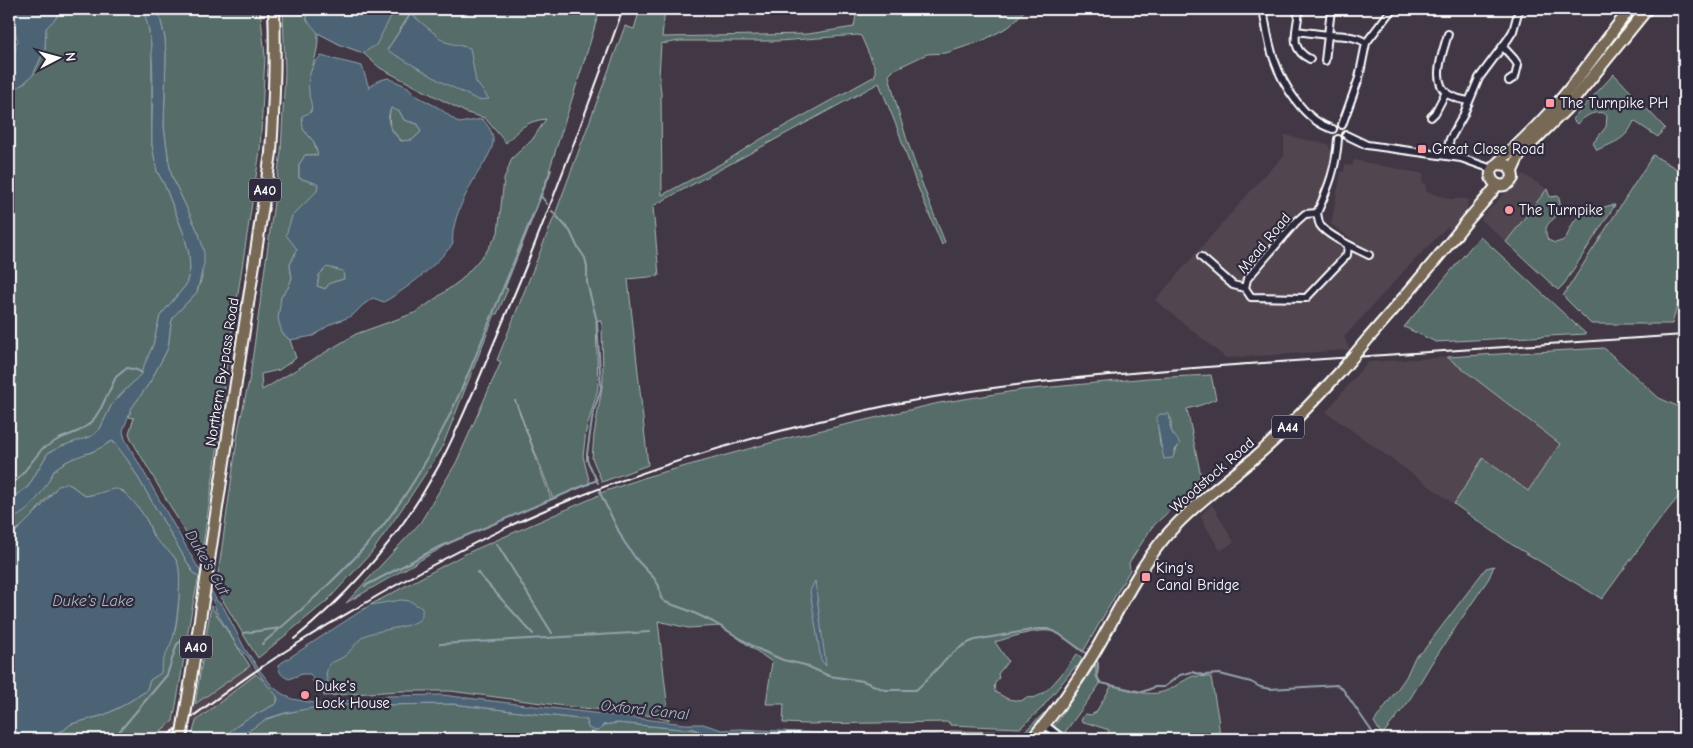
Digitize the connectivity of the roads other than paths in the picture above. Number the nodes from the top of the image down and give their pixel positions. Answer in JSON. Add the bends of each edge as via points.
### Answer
{"nodes":[{"id":1,"x":274,"y":9,"type":"edge"},
{"id":2,"x":1263,"y":9,"type":"edge"},
{"id":3,"x":1299,"y":9,"type":"edge"},
{"id":4,"x":1331,"y":9,"type":"edge"},
{"id":5,"x":1392,"y":9,"type":"edge"},
{"id":6,"x":1519,"y":9,"type":"edge"},
{"id":7,"x":1630,"y":9,"type":"edge"},
{"id":8,"x":1647,"y":9,"type":"edge"},
{"id":9,"x":1296,"y":31,"type":"junction"},
{"id":10,"x":1448,"y":34,"type":"dead end"},
{"id":11,"x":1328,"y":35,"type":"junction"},
{"id":12,"x":1366,"y":44,"type":"junction"},
{"id":13,"x":1503,"y":47,"type":"junction"},
{"id":14,"x":1310,"y":58,"type":"dead end"},
{"id":15,"x":1325,"y":61,"type":"dead end"},
{"id":16,"x":1508,"y":81,"type":"dead end"},
{"id":17,"x":1446,"y":92,"type":"junction"},
{"id":18,"x":1468,"y":102,"type":"junction"},
{"id":19,"x":1431,"y":117,"type":"dead end"},
{"id":20,"x":1342,"y":125,"type":"junction"},
{"id":21,"x":1333,"y":129,"type":"junction"},
{"id":22,"x":1346,"y":135,"type":"junction"},
{"id":23,"x":1338,"y":139,"type":"junction"},
{"id":24,"x":1446,"y":155,"type":"junction"},
{"id":25,"x":1495,"y":167,"type":"junction"},
{"id":26,"x":1512,"y":171,"type":"junction"},
{"id":27,"x":1497,"y":185,"type":"junction"},
{"id":28,"x":1317,"y":213,"type":"junction"},
{"id":29,"x":1348,"y":245,"type":"junction"},
{"id":30,"x":1369,"y":255,"type":"dead end"},
{"id":31,"x":1201,"y":257,"type":"dead end"},
{"id":32,"x":1245,"y":288,"type":"junction"},
{"id":33,"x":1045,"y":725,"type":"junction"},
{"id":34,"x":181,"y":739,"type":"edge"},
{"id":35,"x":1032,"y":739,"type":"edge"},
{"id":36,"x":1063,"y":739,"type":"edge"}],
"edges":[{"from":1,"to":34,"type":"highway","name":"Northern By-pass Road","number":"A40","bridge":true,"via":[[276,56],[270,153]]},
{"from":2,"to":21,"type":"street","via":[[1273,57],[1285,83],[1304,109]]},
{"from":3,"to":9,"type":"street"},
{"from":4,"to":11,"type":"street"},
{"from":5,"to":12,"type":"street"},
{"from":6,"to":13,"type":"street","via":[[1513,31]]},
{"from":7,"to":25,"type":"highway","via":[[1561,99]]},
{"from":8,"to":26,"type":"highway","number":"A44","via":[[1566,108],[1519,156]]},
{"from":9,"to":11,"type":"street"},
{"from":9,"to":14,"type":"street","via":[[1298,48]]},
{"from":10,"to":17,"type":"street","via":[[1439,69],[1440,82]]},
{"from":11,"to":12,"type":"street"},
{"from":11,"to":15,"type":"street"},
{"from":12,"to":20,"type":"street","via":[[1359,78]]},
{"from":13,"to":16,"type":"street","via":[[1518,65],[1517,78]]},
{"from":13,"to":18,"type":"street","via":[[1482,72]]},
{"from":17,"to":18,"type":"street"},
{"from":17,"to":19,"type":"street"},
{"from":18,"to":24,"type":"street"},
{"from":20,"to":21,"type":"street"},
{"from":20,"to":22,"type":"street"},
{"from":21,"to":23,"type":"street","via":[[1333,135]]},
{"from":22,"to":23,"type":"street"},
{"from":22,"to":24,"type":"street","via":[[1367,144]]},
{"from":23,"to":28,"type":"street","via":[[1334,170]]},
{"from":24,"to":25,"type":"street"},
{"from":25,"to":26,"type":"highway","via":[[1508,165]]},
{"from":25,"to":27,"type":"highway","via":[[1492,179]]},
{"from":26,"to":27,"type":"highway","number":"A44","via":[[1510,183]]},
{"from":27,"to":33,"type":"highway","name":"Woodstock Road","number":"A44","bridge":true,"via":[[1342,371],[1284,431],[1201,501],[1165,537],[1147,560],[1072,689]]},
{"from":28,"to":29,"type":"street","via":[[1318,222],[1324,230]]},
{"from":28,"to":32,"type":"street","name":"Mead Road","via":[[1304,214],[1296,222],[1247,279]]},
{"from":29,"to":30,"type":"street"},
{"from":29,"to":32,"type":"street","name":"Mead Road","via":[[1347,255],[1306,298],[1251,296]]},
{"from":31,"to":32,"type":"street","name":"Mead Road","via":[[1233,286]]},
{"from":33,"to":35,"type":"highway","name":"Woodstock Road","number":"A44"},
{"from":33,"to":36,"type":"street"}]}
